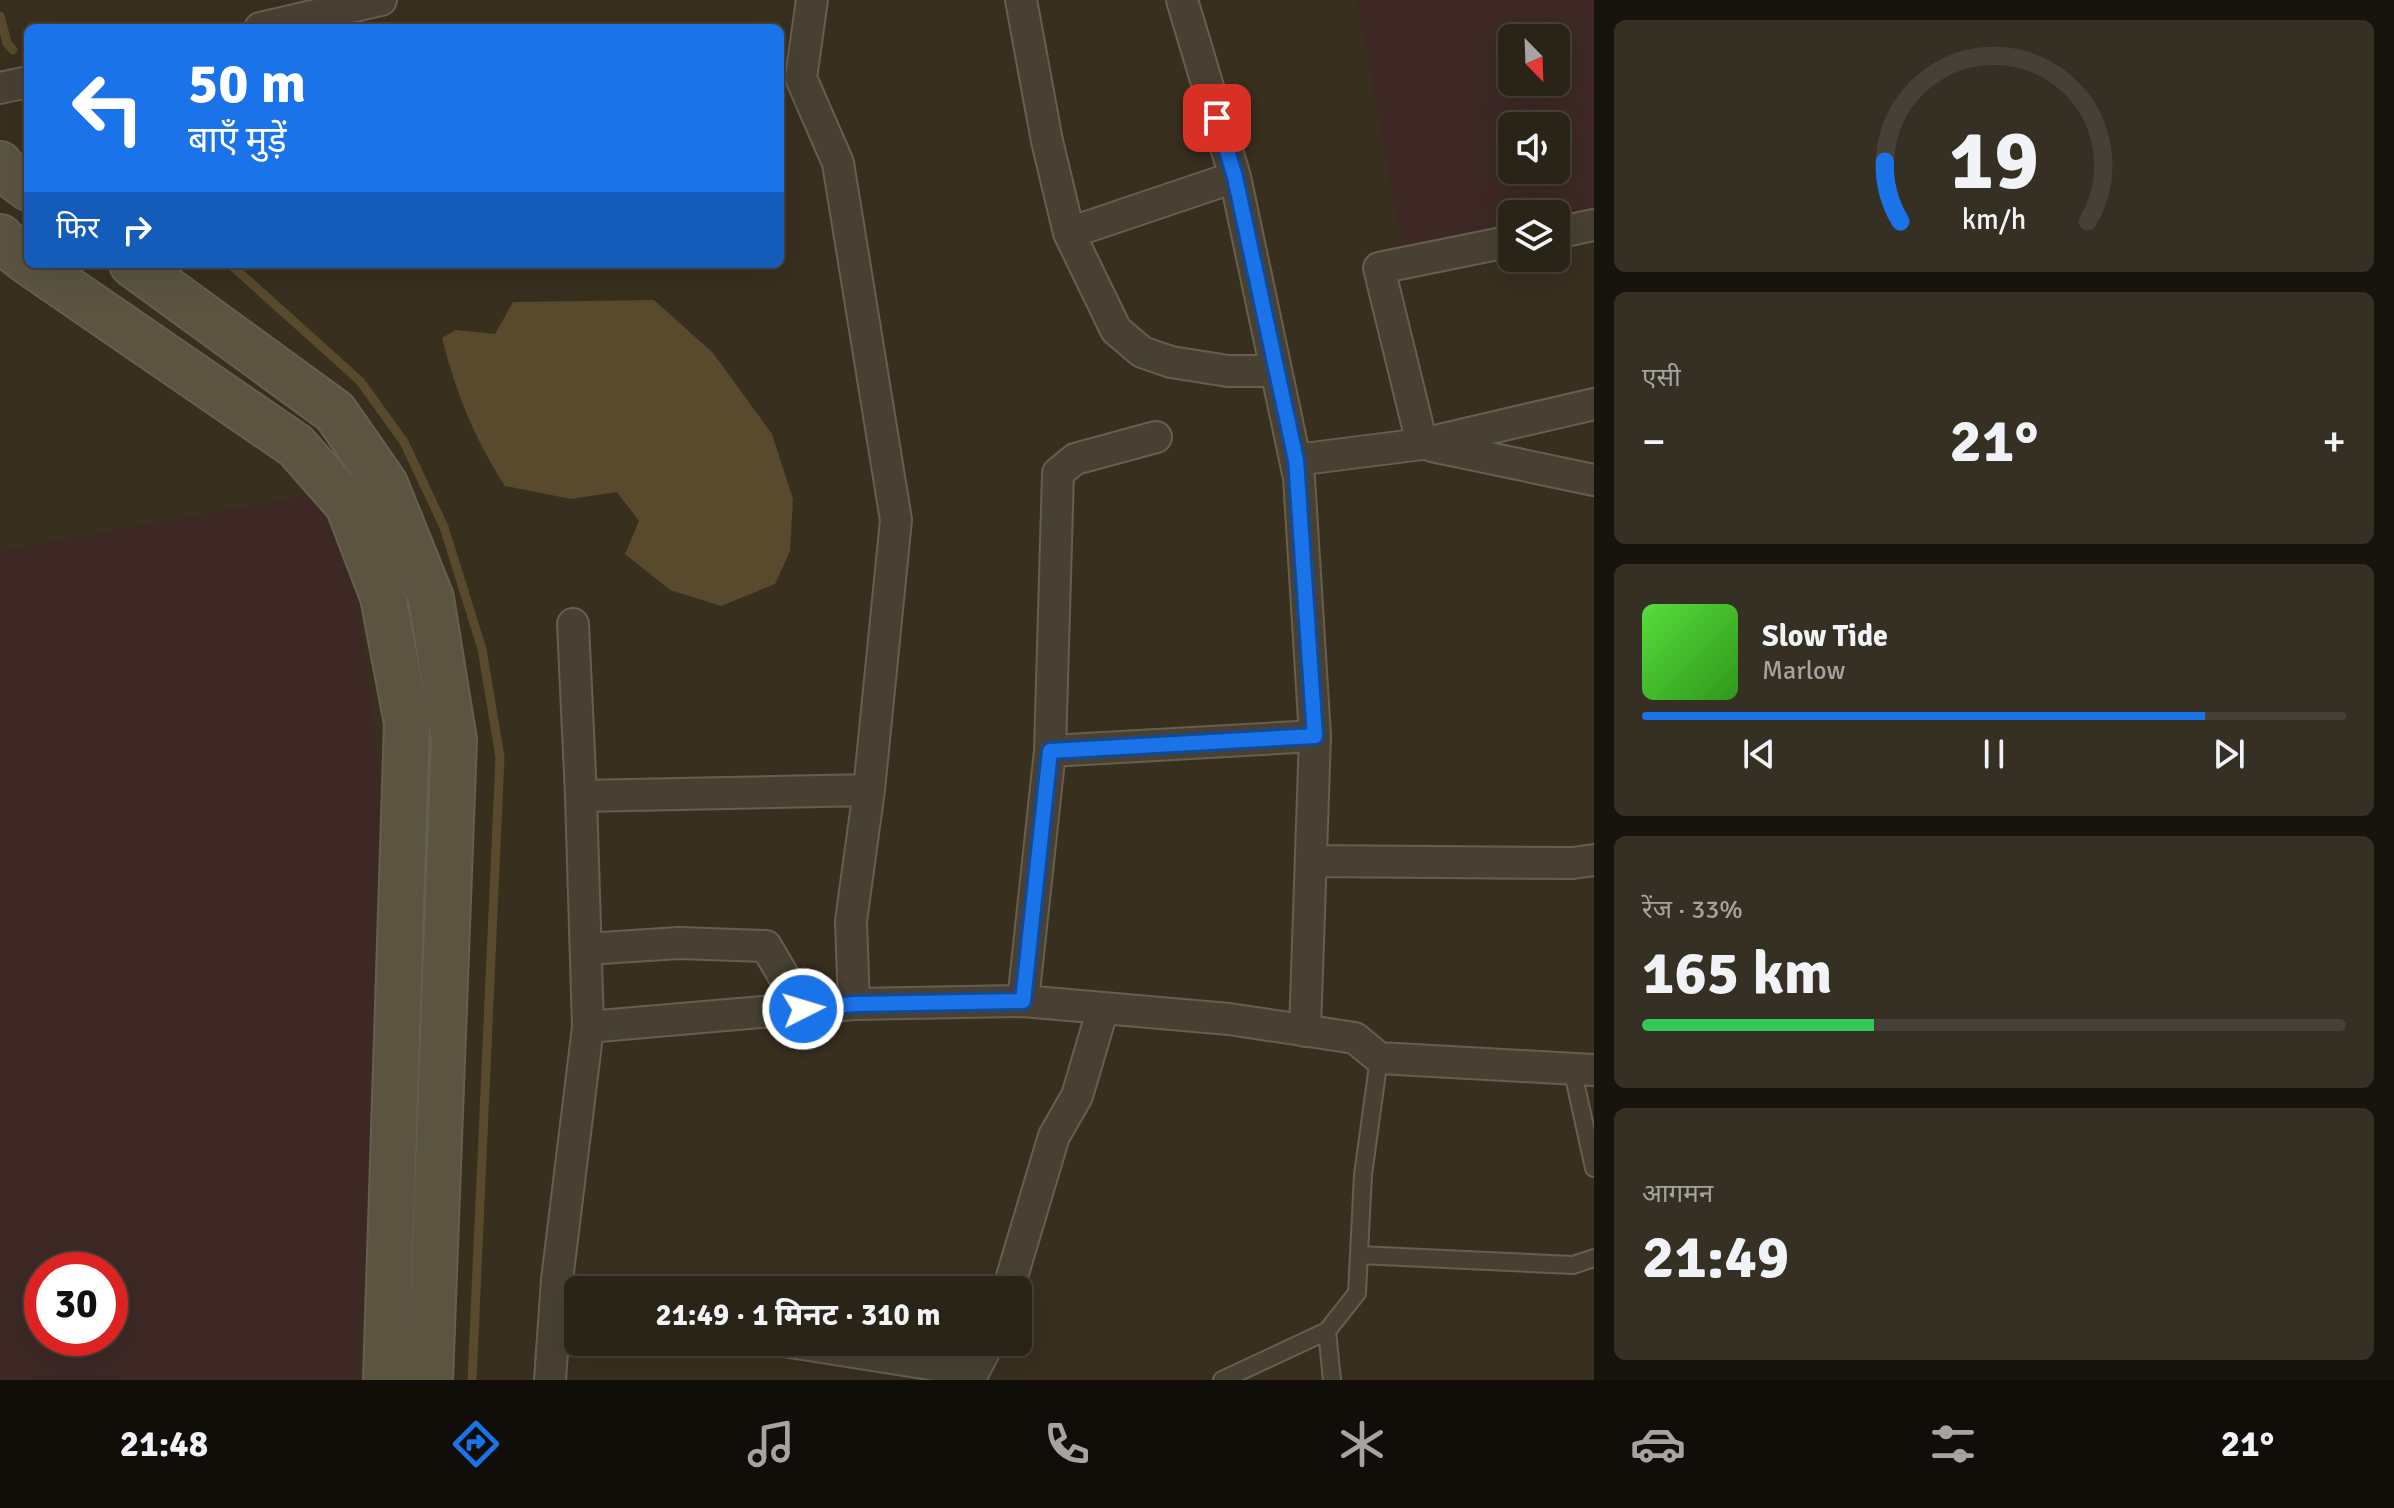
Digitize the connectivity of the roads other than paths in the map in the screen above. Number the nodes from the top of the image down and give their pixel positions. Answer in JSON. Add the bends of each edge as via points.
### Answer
{"nodes":[{"id":1,"x":381,"y":0,"type":"edge"},
{"id":2,"x":812,"y":0,"type":"edge"},
{"id":3,"x":1021,"y":0,"type":"edge"},
{"id":4,"x":1182,"y":0,"type":"edge"},
{"id":5,"x":277,"y":24,"type":"edge"},
{"id":6,"x":24,"y":83,"type":"edge"},
{"id":7,"x":0,"y":88,"type":"edge"},
{"id":8,"x":0,"y":164,"type":"edge"},
{"id":9,"x":1235,"y":177,"type":"junction"},
{"id":10,"x":24,"y":185,"type":"edge"},
{"id":11,"x":1594,"y":225,"type":"edge"},
{"id":12,"x":1570,"y":230,"type":"edge"},
{"id":13,"x":1069,"y":233,"type":"junction"},
{"id":14,"x":0,"y":237,"type":"edge"},
{"id":15,"x":1498,"y":244,"type":"edge"},
{"id":16,"x":24,"y":258,"type":"edge"},
{"id":17,"x":37,"y":268,"type":"edge"},
{"id":18,"x":137,"y":268,"type":"edge"},
{"id":19,"x":1276,"y":371,"type":"junction"},
{"id":20,"x":1594,"y":404,"type":"edge"},
{"id":21,"x":1156,"y":437,"type":"dead end"},
{"id":22,"x":1422,"y":444,"type":"junction"},
{"id":23,"x":1296,"y":460,"type":"junction"},
{"id":24,"x":1594,"y":480,"type":"edge"},
{"id":25,"x":573,"y":624,"type":"dead end"},
{"id":26,"x":1315,"y":736,"type":"junction"},
{"id":27,"x":1050,"y":751,"type":"junction"},
{"id":28,"x":869,"y":790,"type":"junction"},
{"id":29,"x":581,"y":796,"type":"junction"},
{"id":30,"x":1594,"y":860,"type":"edge"},
{"id":31,"x":1311,"y":861,"type":"junction"},
{"id":32,"x":586,"y":949,"type":"junction"},
{"id":33,"x":1023,"y":1001,"type":"junction"},
{"id":34,"x":854,"y":1004,"type":"junction"},
{"id":35,"x":1103,"y":1008,"type":"junction"},
{"id":36,"x":803,"y":1009,"type":"junction"},
{"id":37,"x":588,"y":1027,"type":"junction"},
{"id":38,"x":1305,"y":1031,"type":"junction"},
{"id":39,"x":1379,"y":1058,"type":"junction"},
{"id":40,"x":1583,"y":1069,"type":"edge"},
{"id":41,"x":1594,"y":1168,"type":"edge"},
{"id":42,"x":1359,"y":1255,"type":"junction"},
{"id":43,"x":1594,"y":1258,"type":"edge"},
{"id":44,"x":1012,"y":1276,"type":"edge"},
{"id":45,"x":1327,"y":1331,"type":"junction"},
{"id":46,"x":879,"y":1356,"type":"edge"},
{"id":47,"x":982,"y":1356,"type":"edge"},
{"id":48,"x":386,"y":1380,"type":"edge"},
{"id":49,"x":430,"y":1380,"type":"edge"},
{"id":50,"x":550,"y":1380,"type":"edge"},
{"id":51,"x":1222,"y":1380,"type":"edge"},
{"id":52,"x":1332,"y":1380,"type":"edge"}],
"edges":[{"from":1,"to":5,"type":"street"},
{"from":2,"to":28,"type":"street","via":[[801,78],[838,163],[896,520]]},
{"from":3,"to":13,"type":"street"},
{"from":4,"to":9,"type":"street"},
{"from":6,"to":7,"type":"street"},
{"from":8,"to":10,"type":"street"},
{"from":9,"to":13,"type":"street"},
{"from":9,"to":19,"type":"street"},
{"from":11,"to":12,"type":"street"},
{"from":13,"to":19,"type":"street","via":[[1116,330],[1142,352],[1228,371]]},
{"from":14,"to":16,"type":"street"},
{"from":15,"to":22,"type":"street","via":[[1379,268]]},
{"from":17,"to":48,"type":"street","via":[[296,446],[348,505],[383,597],[407,723]]},
{"from":18,"to":49,"type":"street","via":[[335,412],[385,484],[431,598],[454,740]]},
{"from":19,"to":23,"type":"street"},
{"from":20,"to":22,"type":"street"},
{"from":21,"to":27,"type":"street","via":[[1075,459],[1058,473]]},
{"from":22,"to":23,"type":"street"},
{"from":22,"to":24,"type":"street"},
{"from":23,"to":26,"type":"street"},
{"from":25,"to":29,"type":"street"},
{"from":26,"to":27,"type":"street"},
{"from":26,"to":31,"type":"street"},
{"from":27,"to":33,"type":"street"},
{"from":28,"to":29,"type":"street"},
{"from":28,"to":34,"type":"street","via":[[851,921]]},
{"from":29,"to":32,"type":"street"},
{"from":30,"to":31,"type":"street"},
{"from":31,"to":38,"type":"street"},
{"from":32,"to":36,"type":"street","via":[[679,943],[766,946]]},
{"from":32,"to":37,"type":"street"},
{"from":33,"to":34,"type":"street"},
{"from":33,"to":35,"type":"street"},
{"from":34,"to":36,"type":"street"},
{"from":35,"to":38,"type":"street"},
{"from":35,"to":44,"type":"street","via":[[1077,1096],[1054,1136]]},
{"from":36,"to":37,"type":"street"},
{"from":37,"to":50,"type":"street"},
{"from":38,"to":39,"type":"street","via":[[1355,1038]]},
{"from":39,"to":40,"type":"street"},
{"from":39,"to":42,"type":"lane","via":[[1363,1175]]},
{"from":40,"to":41,"type":"lane"},
{"from":42,"to":43,"type":"lane","via":[[1573,1265]]},
{"from":42,"to":45,"type":"lane","via":[[1357,1293]]},
{"from":45,"to":51,"type":"lane"},
{"from":45,"to":52,"type":"lane"},
{"from":46,"to":47,"type":"street","via":[[974,1371]]}]}
